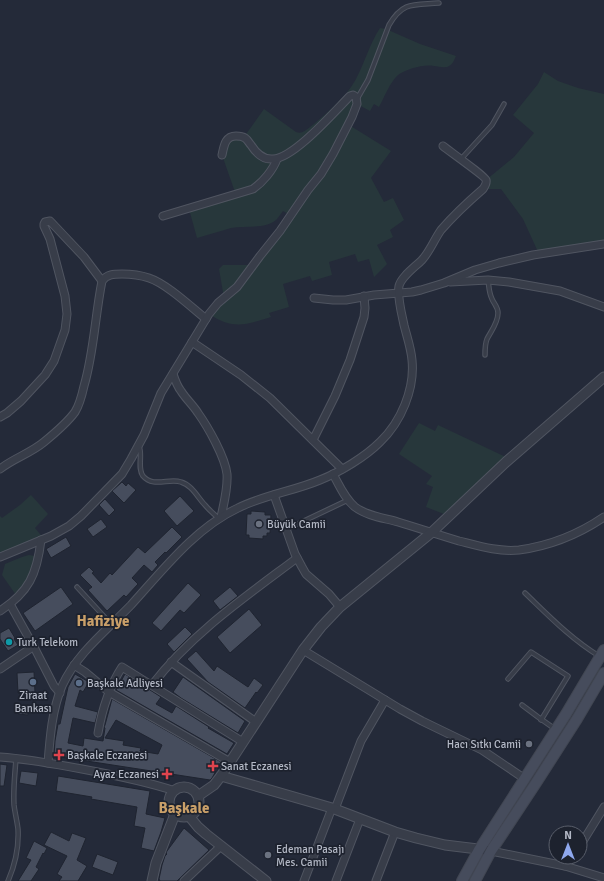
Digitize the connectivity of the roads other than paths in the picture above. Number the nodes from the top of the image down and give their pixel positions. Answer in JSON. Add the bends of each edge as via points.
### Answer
{"nodes":[{"id":1,"x":438,"y":3,"type":"dead end"},
{"id":2,"x":357,"y":100,"type":"junction"},
{"id":3,"x":504,"y":104,"type":"dead end"},
{"id":4,"x":443,"y":146,"type":"dead end"},
{"id":5,"x":222,"y":155,"type":"dead end"},
{"id":6,"x":277,"y":159,"type":"junction"},
{"id":7,"x":460,"y":160,"type":"junction"},
{"id":8,"x":163,"y":216,"type":"dead end"},
{"id":9,"x":604,"y":244,"type":"edge"},
{"id":10,"x":488,"y":280,"type":"junction"},
{"id":11,"x":102,"y":281,"type":"junction"},
{"id":12,"x":444,"y":283,"type":"junction"},
{"id":13,"x":399,"y":293,"type":"junction"},
{"id":14,"x":364,"y":296,"type":"junction"},
{"id":15,"x":314,"y":298,"type":"dead end"},
{"id":16,"x":604,"y":307,"type":"edge"},
{"id":17,"x":206,"y":320,"type":"junction"},
{"id":18,"x":192,"y":342,"type":"junction"},
{"id":19,"x":485,"y":355,"type":"dead end"},
{"id":20,"x":173,"y":374,"type":"junction"},
{"id":21,"x":604,"y":377,"type":"edge"},
{"id":22,"x":0,"y":417,"type":"edge"},
{"id":23,"x":313,"y":440,"type":"junction"},
{"id":24,"x":139,"y":445,"type":"junction"},
{"id":25,"x":0,"y":469,"type":"edge"},
{"id":26,"x":342,"y":469,"type":"junction"},
{"id":27,"x":333,"y":474,"type":"junction"},
{"id":28,"x":274,"y":495,"type":"junction"},
{"id":29,"x":348,"y":500,"type":"junction"},
{"id":30,"x":604,"y":517,"type":"edge"},
{"id":31,"x":219,"y":518,"type":"junction"},
{"id":32,"x":287,"y":529,"type":"junction"},
{"id":33,"x":430,"y":533,"type":"junction"},
{"id":34,"x":41,"y":540,"type":"junction"},
{"id":35,"x":0,"y":557,"type":"edge"},
{"id":36,"x":297,"y":558,"type":"junction"},
{"id":37,"x":76,"y":586,"type":"dead end"},
{"id":38,"x":525,"y":594,"type":"dead end"},
{"id":39,"x":10,"y":604,"type":"junction"},
{"id":40,"x":340,"y":607,"type":"junction"},
{"id":41,"x":0,"y":611,"type":"edge"},
{"id":42,"x":112,"y":624,"type":"junction"},
{"id":43,"x":34,"y":646,"type":"junction"},
{"id":44,"x":303,"y":650,"type":"junction"},
{"id":45,"x":602,"y":654,"type":"edge"},
{"id":46,"x":171,"y":662,"type":"junction"},
{"id":47,"x":74,"y":665,"type":"junction"},
{"id":48,"x":0,"y":669,"type":"edge"},
{"id":49,"x":604,"y":673,"type":"edge"},
{"id":50,"x":508,"y":679,"type":"dead end"},
{"id":51,"x":152,"y":685,"type":"junction"},
{"id":52,"x":109,"y":692,"type":"junction"},
{"id":53,"x":60,"y":693,"type":"junction"},
{"id":54,"x":385,"y":700,"type":"junction"},
{"id":55,"x":522,"y":704,"type":"dead end"},
{"id":56,"x":541,"y":720,"type":"junction"},
{"id":57,"x":256,"y":722,"type":"junction"},
{"id":58,"x":556,"y":730,"type":"junction"},
{"id":59,"x":98,"y":733,"type":"dead end"},
{"id":60,"x":243,"y":742,"type":"junction"},
{"id":61,"x":0,"y":757,"type":"edge"},
{"id":62,"x":16,"y":758,"type":"junction"},
{"id":63,"x":230,"y":762,"type":"junction"},
{"id":64,"x":48,"y":763,"type":"junction"},
{"id":65,"x":220,"y":776,"type":"junction"},
{"id":66,"x":525,"y":779,"type":"junction"},
{"id":67,"x":175,"y":791,"type":"junction"},
{"id":68,"x":198,"y":796,"type":"junction"},
{"id":69,"x":604,"y":807,"type":"edge"},
{"id":70,"x":333,"y":809,"type":"junction"},
{"id":71,"x":175,"y":814,"type":"junction"},
{"id":72,"x":189,"y":816,"type":"junction"},
{"id":73,"x":360,"y":819,"type":"junction"},
{"id":74,"x":395,"y":832,"type":"junction"},
{"id":75,"x":588,"y":833,"type":"edge"},
{"id":76,"x":221,"y":846,"type":"junction"},
{"id":77,"x":479,"y":850,"type":"junction"},
{"id":78,"x":491,"y":851,"type":"junction"},
{"id":79,"x":565,"y":866,"type":"joint"},
{"id":80,"x":604,"y":878,"type":"edge"},
{"id":81,"x":8,"y":881,"type":"edge"},
{"id":82,"x":152,"y":881,"type":"edge"},
{"id":83,"x":184,"y":881,"type":"edge"},
{"id":84,"x":266,"y":881,"type":"edge"},
{"id":85,"x":304,"y":881,"type":"edge"},
{"id":86,"x":336,"y":881,"type":"edge"},
{"id":87,"x":376,"y":881,"type":"edge"},
{"id":88,"x":462,"y":881,"type":"edge"},
{"id":89,"x":475,"y":881,"type":"edge"}],
"edges":[{"from":1,"to":2,"type":"lane","via":[[405,7],[394,17]]},
{"from":2,"to":6,"type":"street","via":[[355,95],[350,96],[300,144]]},
{"from":2,"to":17,"type":"street","via":[[352,117],[321,174],[237,287],[214,308]]},
{"from":3,"to":7,"type":"lane","via":[[492,125]]},
{"from":4,"to":7,"type":"street"},
{"from":5,"to":6,"type":"street","via":[[227,139],[240,136],[262,157]]},
{"from":6,"to":8,"type":"street","via":[[262,181],[253,189]]},
{"from":7,"to":13,"type":"street","via":[[485,178],[485,186],[456,213],[424,258],[400,282]]},
{"from":9,"to":12,"type":"street","via":[[499,263]]},
{"from":10,"to":12,"type":"street"},
{"from":10,"to":16,"type":"street","via":[[560,290]]},
{"from":10,"to":19,"type":"lane","via":[[498,313],[485,346]]},
{"from":11,"to":17,"type":"street","via":[[110,275],[118,274],[149,278],[168,288]]},
{"from":11,"to":22,"type":"street","via":[[57,228],[50,222],[45,222],[44,226],[50,239],[65,296],[65,330],[54,361],[45,375]]},
{"from":11,"to":25,"type":"street","via":[[90,363],[82,396],[75,411],[40,446]]},
{"from":12,"to":13,"type":"street"},
{"from":13,"to":14,"type":"street"},
{"from":13,"to":26,"type":"street","via":[[413,372],[407,400],[384,438]]},
{"from":14,"to":15,"type":"street","via":[[339,301]]},
{"from":14,"to":23,"type":"street","via":[[364,317],[350,360]]},
{"from":17,"to":18,"type":"street"},
{"from":18,"to":20,"type":"street"},
{"from":18,"to":23,"type":"street","via":[[257,387]]},
{"from":20,"to":24,"type":"street","via":[[161,393]]},
{"from":20,"to":31,"type":"street","via":[[181,392],[208,427],[226,468],[227,482]]},
{"from":21,"to":33,"type":"street","via":[[506,462]]},
{"from":23,"to":26,"type":"street"},
{"from":24,"to":31,"type":"lane","via":[[141,471],[145,477],[154,482],[185,483]]},
{"from":24,"to":34,"type":"street","via":[[122,474],[80,516],[62,530]]},
{"from":26,"to":27,"type":"street"},
{"from":27,"to":28,"type":"street"},
{"from":27,"to":29,"type":"street"},
{"from":28,"to":31,"type":"street","via":[[239,507]]},
{"from":28,"to":32,"type":"street"},
{"from":29,"to":32,"type":"lane"},
{"from":29,"to":33,"type":"street","via":[[369,514]]},
{"from":30,"to":33,"type":"street","via":[[563,538],[519,550],[491,549]]},
{"from":31,"to":42,"type":"street","via":[[176,555]]},
{"from":32,"to":36,"type":"street"},
{"from":33,"to":40,"type":"street"},
{"from":34,"to":35,"type":"street"},
{"from":34,"to":39,"type":"street","via":[[34,575],[21,595]]},
{"from":36,"to":40,"type":"street","via":[[306,574]]},
{"from":36,"to":46,"type":"street","via":[[222,614]]},
{"from":37,"to":42,"type":"lane"},
{"from":38,"to":45,"type":"lane","via":[[585,647]]},
{"from":39,"to":41,"type":"street"},
{"from":39,"to":43,"type":"street"},
{"from":40,"to":44,"type":"street"},
{"from":42,"to":47,"type":"street"},
{"from":43,"to":48,"type":"street"},
{"from":43,"to":53,"type":"street"},
{"from":44,"to":54,"type":"street"},
{"from":44,"to":57,"type":"street"},
{"from":45,"to":58,"type":"main road"},
{"from":46,"to":51,"type":"street"},
{"from":46,"to":57,"type":"street"},
{"from":47,"to":52,"type":"street"},
{"from":47,"to":53,"type":"street"},
{"from":49,"to":78,"type":"main road"},
{"from":50,"to":56,"type":"lane","via":[[531,652],[568,676]]},
{"from":51,"to":52,"type":"street","via":[[122,667]]},
{"from":51,"to":60,"type":"street"},
{"from":52,"to":59,"type":"street"},
{"from":52,"to":63,"type":"street"},
{"from":53,"to":64,"type":"street","via":[[53,718]]},
{"from":54,"to":66,"type":"street","via":[[482,750]]},
{"from":54,"to":70,"type":"street","via":[[361,742]]},
{"from":55,"to":56,"type":"lane"},
{"from":56,"to":58,"type":"lane"},
{"from":57,"to":60,"type":"street"},
{"from":58,"to":66,"type":"main road"},
{"from":60,"to":63,"type":"street"},
{"from":61,"to":62,"type":"street"},
{"from":62,"to":64,"type":"street"},
{"from":62,"to":81,"type":"lane","via":[[14,804],[18,839]]},
{"from":63,"to":65,"type":"street"},
{"from":64,"to":67,"type":"street","via":[[128,778]]},
{"from":65,"to":68,"type":"street","via":[[214,785]]},
{"from":65,"to":70,"type":"street"},
{"from":66,"to":77,"type":"main road"},
{"from":67,"to":68,"type":"street","via":[[189,789]]},
{"from":67,"to":71,"type":"street","via":[[170,802]]},
{"from":68,"to":72,"type":"street","via":[[198,808]]},
{"from":69,"to":75,"type":"street"},
{"from":70,"to":73,"type":"street"},
{"from":70,"to":85,"type":"street"},
{"from":71,"to":72,"type":"street"},
{"from":71,"to":82,"type":"street","via":[[156,863]]},
{"from":72,"to":76,"type":"street"},
{"from":73,"to":74,"type":"street"},
{"from":73,"to":86,"type":"street"},
{"from":74,"to":77,"type":"street","via":[[430,842]]},
{"from":74,"to":87,"type":"street"},
{"from":76,"to":83,"type":"street"},
{"from":76,"to":84,"type":"street"},
{"from":77,"to":78,"type":"street"},
{"from":77,"to":88,"type":"main road"},
{"from":78,"to":79,"type":"street"},
{"from":78,"to":89,"type":"main road"},
{"from":79,"to":80,"type":"street"}]}
